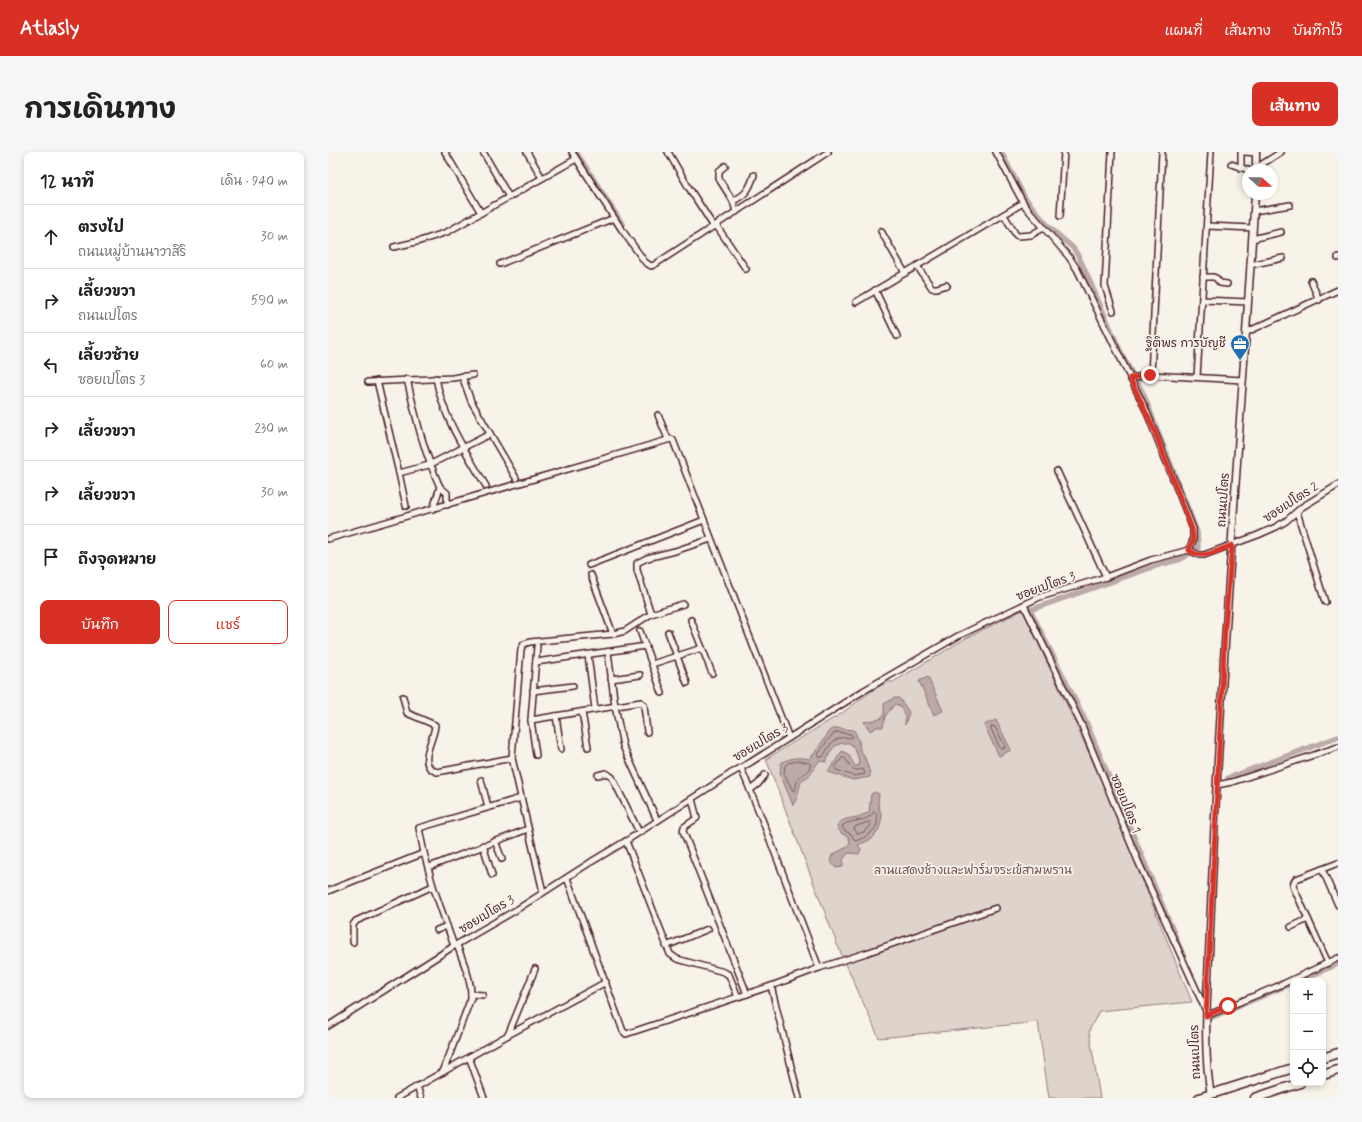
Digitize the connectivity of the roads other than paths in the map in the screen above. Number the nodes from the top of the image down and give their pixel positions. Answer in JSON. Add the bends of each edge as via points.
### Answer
{"nodes":[{"id":1,"x":445,"y":152,"type":"edge"},
{"id":2,"x":484,"y":152,"type":"edge"},
{"id":3,"x":527,"y":152,"type":"edge"},
{"id":4,"x":572,"y":152,"type":"edge"},
{"id":5,"x":668,"y":152,"type":"edge"},
{"id":6,"x":828,"y":152,"type":"edge"},
{"id":7,"x":996,"y":152,"type":"edge"},
{"id":8,"x":1064,"y":152,"type":"edge"},
{"id":9,"x":1112,"y":152,"type":"edge"},
{"id":10,"x":1162,"y":152,"type":"edge"},
{"id":11,"x":1211,"y":152,"type":"edge"},
{"id":12,"x":1242,"y":152,"type":"edge"},
{"id":13,"x":1256,"y":152,"type":"edge"},
{"id":14,"x":1281,"y":152,"type":"edge"},
{"id":15,"x":576,"y":159,"type":"junction"},
{"id":16,"x":1231,"y":164,"type":"dead end"},
{"id":17,"x":1256,"y":164,"type":"edge"},
{"id":18,"x":1263,"y":164,"type":"edge"},
{"id":19,"x":725,"y":166,"type":"dead end"},
{"id":20,"x":1241,"y":168,"type":"joint"},
{"id":21,"x":754,"y":175,"type":"dead end"},
{"id":22,"x":542,"y":178,"type":"junction"},
{"id":23,"x":509,"y":197,"type":"junction"},
{"id":24,"x":1255,"y":200,"type":"edge"},
{"id":25,"x":733,"y":201,"type":"junction"},
{"id":26,"x":1023,"y":202,"type":"junction"},
{"id":27,"x":1290,"y":205,"type":"dead end"},
{"id":28,"x":1254,"y":211,"type":"junction"},
{"id":29,"x":736,"y":212,"type":"junction"},
{"id":30,"x":481,"y":213,"type":"junction"},
{"id":31,"x":1004,"y":215,"type":"junction"},
{"id":32,"x":1060,"y":216,"type":"dead end"},
{"id":33,"x":614,"y":218,"type":"junction"},
{"id":34,"x":715,"y":226,"type":"junction"},
{"id":35,"x":1206,"y":226,"type":"junction"},
{"id":36,"x":1043,"y":228,"type":"junction"},
{"id":37,"x":1253,"y":228,"type":"junction"},
{"id":38,"x":881,"y":231,"type":"dead end"},
{"id":39,"x":1281,"y":232,"type":"dead end"},
{"id":40,"x":1252,"y":239,"type":"junction"},
{"id":41,"x":394,"y":247,"type":"dead end"},
{"id":42,"x":1283,"y":258,"type":"dead end"},
{"id":43,"x":500,"y":264,"type":"dead end"},
{"id":44,"x":1250,"y":265,"type":"junction"},
{"id":45,"x":917,"y":266,"type":"junction"},
{"id":46,"x":746,"y":269,"type":"dead end"},
{"id":47,"x":905,"y":273,"type":"junction"},
{"id":48,"x":1203,"y":277,"type":"junction"},
{"id":49,"x":1312,"y":281,"type":"dead end"},
{"id":50,"x":1227,"y":284,"type":"dead end"},
{"id":51,"x":948,"y":286,"type":"dead end"},
{"id":52,"x":875,"y":290,"type":"junction"},
{"id":53,"x":1338,"y":290,"type":"edge"},
{"id":54,"x":1202,"y":300,"type":"junction"},
{"id":55,"x":1319,"y":300,"type":"junction"},
{"id":56,"x":856,"y":302,"type":"dead end"},
{"id":57,"x":1248,"y":302,"type":"junction"},
{"id":58,"x":1113,"y":311,"type":"dead end"},
{"id":59,"x":1246,"y":332,"type":"junction"},
{"id":60,"x":897,"y":336,"type":"dead end"},
{"id":61,"x":473,"y":375,"type":"dead end"},
{"id":62,"x":1150,"y":375,"type":"junction"},
{"id":63,"x":462,"y":376,"type":"junction"},
{"id":64,"x":1197,"y":377,"type":"junction"},
{"id":65,"x":436,"y":378,"type":"junction"},
{"id":66,"x":1132,"y":378,"type":"junction"},
{"id":67,"x":408,"y":379,"type":"junction"},
{"id":68,"x":1243,"y":380,"type":"junction"},
{"id":69,"x":377,"y":381,"type":"junction"},
{"id":70,"x":368,"y":382,"type":"dead end"},
{"id":71,"x":658,"y":415,"type":"dead end"},
{"id":72,"x":490,"y":434,"type":"junction"},
{"id":73,"x":668,"y":439,"type":"junction"},
{"id":74,"x":463,"y":448,"type":"junction"},
{"id":75,"x":430,"y":465,"type":"junction"},
{"id":76,"x":1057,"y":471,"type":"dead end"},
{"id":77,"x":399,"y":473,"type":"junction"},
{"id":78,"x":516,"y":478,"type":"dead end"},
{"id":79,"x":486,"y":486,"type":"dead end"},
{"id":80,"x":440,"y":487,"type":"junction"},
{"id":81,"x":1337,"y":488,"type":"edge"},
{"id":82,"x":447,"y":505,"type":"junction"},
{"id":83,"x":406,"y":506,"type":"dead end"},
{"id":84,"x":433,"y":509,"type":"junction"},
{"id":85,"x":1297,"y":512,"type":"junction"},
{"id":86,"x":704,"y":520,"type":"junction"},
{"id":87,"x":328,"y":539,"type":"edge"},
{"id":88,"x":711,"y":539,"type":"junction"},
{"id":89,"x":1232,"y":545,"type":"junction"},
{"id":90,"x":1190,"y":551,"type":"junction"},
{"id":91,"x":589,"y":565,"type":"dead end"},
{"id":92,"x":591,"y":575,"type":"dead end"},
{"id":93,"x":1106,"y":577,"type":"junction"},
{"id":94,"x":1325,"y":602,"type":"dead end"},
{"id":95,"x":683,"y":604,"type":"dead end"},
{"id":96,"x":1024,"y":605,"type":"junction"},
{"id":97,"x":651,"y":614,"type":"junction"},
{"id":98,"x":691,"y":620,"type":"dead end"},
{"id":99,"x":640,"y":631,"type":"dead end"},
{"id":100,"x":668,"y":632,"type":"dead end"},
{"id":101,"x":613,"y":634,"type":"junction"},
{"id":102,"x":537,"y":646,"type":"dead end"},
{"id":103,"x":646,"y":646,"type":"junction"},
{"id":104,"x":702,"y":648,"type":"junction"},
{"id":105,"x":608,"y":652,"type":"junction"},
{"id":106,"x":588,"y":655,"type":"junction"},
{"id":107,"x":677,"y":656,"type":"junction"},
{"id":108,"x":536,"y":662,"type":"junction"},
{"id":109,"x":652,"y":664,"type":"junction"},
{"id":110,"x":712,"y":673,"type":"dead end"},
{"id":111,"x":640,"y":675,"type":"dead end"},
{"id":112,"x":611,"y":679,"type":"junction"},
{"id":113,"x":687,"y":684,"type":"dead end"},
{"id":114,"x":573,"y":686,"type":"dead end"},
{"id":115,"x":533,"y":691,"type":"junction"},
{"id":116,"x":662,"y":693,"type":"dead end"},
{"id":117,"x":404,"y":697,"type":"dead end"},
{"id":118,"x":615,"y":706,"type":"junction"},
{"id":119,"x":595,"y":709,"type":"junction"},
{"id":120,"x":582,"y":712,"type":"junction"},
{"id":121,"x":556,"y":716,"type":"junction"},
{"id":122,"x":531,"y":720,"type":"junction"},
{"id":123,"x":647,"y":732,"type":"dead end"},
{"id":124,"x":789,"y":738,"type":"junction"},
{"id":125,"x":588,"y":747,"type":"dead end"},
{"id":126,"x":1338,"y":747,"type":"edge"},
{"id":127,"x":561,"y":749,"type":"dead end"},
{"id":128,"x":536,"y":755,"type":"dead end"},
{"id":129,"x":512,"y":758,"type":"junction"},
{"id":130,"x":741,"y":768,"type":"junction"},
{"id":131,"x":598,"y":775,"type":"dead end"},
{"id":132,"x":765,"y":775,"type":"dead end"},
{"id":133,"x":481,"y":780,"type":"dead end"},
{"id":134,"x":1217,"y":785,"type":"junction"},
{"id":135,"x":750,"y":790,"type":"junction"},
{"id":136,"x":521,"y":798,"type":"junction"},
{"id":137,"x":692,"y":799,"type":"junction"},
{"id":138,"x":488,"y":807,"type":"junction"},
{"id":139,"x":658,"y":820,"type":"junction"},
{"id":140,"x":528,"y":829,"type":"junction"},
{"id":141,"x":639,"y":832,"type":"junction"},
{"id":142,"x":495,"y":841,"type":"junction"},
{"id":143,"x":626,"y":841,"type":"junction"},
{"id":144,"x":483,"y":845,"type":"junction"},
{"id":145,"x":424,"y":852,"type":"junction"},
{"id":146,"x":502,"y":859,"type":"dead end"},
{"id":147,"x":1338,"y":863,"type":"edge"},
{"id":148,"x":429,"y":867,"type":"junction"},
{"id":149,"x":1322,"y":869,"type":"junction"},
{"id":150,"x":492,"y":875,"type":"dead end"},
{"id":151,"x":567,"y":878,"type":"junction"},
{"id":152,"x":433,"y":886,"type":"junction"},
{"id":153,"x":328,"y":891,"type":"edge"},
{"id":154,"x":543,"y":892,"type":"junction"},
{"id":155,"x":1338,"y":905,"type":"edge"},
{"id":156,"x":996,"y":908,"type":"dead end"},
{"id":157,"x":1308,"y":919,"type":"junction"},
{"id":158,"x":447,"y":926,"type":"junction"},
{"id":159,"x":1291,"y":927,"type":"dead end"},
{"id":160,"x":708,"y":929,"type":"dead end"},
{"id":161,"x":436,"y":930,"type":"dead end"},
{"id":162,"x":353,"y":942,"type":"dead end"},
{"id":163,"x":456,"y":946,"type":"junction"},
{"id":164,"x":666,"y":946,"type":"junction"},
{"id":165,"x":1338,"y":958,"type":"edge"},
{"id":166,"x":1328,"y":963,"type":"junction"},
{"id":167,"x":819,"y":968,"type":"junction"},
{"id":168,"x":535,"y":969,"type":"dead end"},
{"id":169,"x":606,"y":982,"type":"junction"},
{"id":170,"x":771,"y":986,"type":"junction"},
{"id":171,"x":471,"y":994,"type":"junction"},
{"id":172,"x":747,"y":994,"type":"junction"},
{"id":173,"x":482,"y":995,"type":"dead end"},
{"id":174,"x":738,"y":997,"type":"junction"},
{"id":175,"x":1206,"y":1011,"type":"junction"},
{"id":176,"x":328,"y":1026,"type":"edge"},
{"id":177,"x":508,"y":1035,"type":"junction"},
{"id":178,"x":1338,"y":1053,"type":"edge"},
{"id":179,"x":469,"y":1057,"type":"junction"},
{"id":180,"x":1326,"y":1057,"type":"edge"},
{"id":181,"x":1290,"y":1069,"type":"edge"},
{"id":182,"x":1338,"y":1070,"type":"edge"},
{"id":183,"x":443,"y":1072,"type":"junction"},
{"id":184,"x":1326,"y":1074,"type":"edge"},
{"id":185,"x":417,"y":1086,"type":"junction"},
{"id":186,"x":1291,"y":1086,"type":"edge"},
{"id":187,"x":1211,"y":1096,"type":"edge"},
{"id":188,"x":401,"y":1097,"type":"edge"},
{"id":189,"x":421,"y":1098,"type":"edge"},
{"id":190,"x":484,"y":1098,"type":"edge"},
{"id":191,"x":799,"y":1098,"type":"edge"},
{"id":192,"x":1199,"y":1098,"type":"edge"},
{"id":193,"x":1255,"y":1098,"type":"edge"}],
"edges":[{"from":1,"to":30,"type":"street"},
{"from":2,"to":23,"type":"street"},
{"from":3,"to":22,"type":"street"},
{"from":4,"to":15,"type":"street"},
{"from":5,"to":34,"type":"street"},
{"from":6,"to":29,"type":"street"},
{"from":7,"to":26,"type":"street"},
{"from":8,"to":32,"type":"street"},
{"from":9,"to":58,"type":"street","via":[[1105,286]]},
{"from":10,"to":62,"type":"street"},
{"from":11,"to":35,"type":"street"},
{"from":12,"to":13,"type":"street"},
{"from":12,"to":20,"type":"street"},
{"from":13,"to":17,"type":"street"},
{"from":14,"to":18,"type":"street"},
{"from":15,"to":22,"type":"street"},
{"from":15,"to":33,"type":"street"},
{"from":16,"to":20,"type":"street"},
{"from":19,"to":25,"type":"street","via":[[719,171],[718,177]]},
{"from":21,"to":25,"type":"street","via":[[750,188]]},
{"from":22,"to":23,"type":"street"},
{"from":23,"to":30,"type":"street"},
{"from":24,"to":28,"type":"street","name":"ถนนเปโตร"},
{"from":25,"to":29,"type":"street"},
{"from":26,"to":31,"type":"street"},
{"from":26,"to":36,"type":"street"},
{"from":27,"to":28,"type":"street"},
{"from":28,"to":37,"type":"street","name":"ถนนเปโตร"},
{"from":29,"to":34,"type":"street"},
{"from":30,"to":41,"type":"street","via":[[447,232],[420,242]]},
{"from":31,"to":36,"type":"street","via":[[1018,236],[1031,234]]},
{"from":31,"to":45,"type":"street"},
{"from":33,"to":34,"type":"street","via":[[645,262],[651,266]]},
{"from":33,"to":43,"type":"street"},
{"from":34,"to":46,"type":"street"},
{"from":35,"to":37,"type":"street"},
{"from":35,"to":48,"type":"street"},
{"from":36,"to":66,"type":"street","via":[[1077,269]]},
{"from":37,"to":40,"type":"street","name":"ถนนเปโตร"},
{"from":38,"to":47,"type":"street"},
{"from":39,"to":40,"type":"street"},
{"from":40,"to":44,"type":"street","name":"ถนนเปโตร"},
{"from":42,"to":44,"type":"street"},
{"from":44,"to":57,"type":"street","name":"ถนนเปโตร"},
{"from":45,"to":47,"type":"street"},
{"from":45,"to":51,"type":"street","via":[[932,288],[946,284]]},
{"from":47,"to":52,"type":"street"},
{"from":48,"to":50,"type":"street","via":[[1213,277],[1220,283]]},
{"from":48,"to":54,"type":"street"},
{"from":49,"to":55,"type":"street"},
{"from":52,"to":56,"type":"street"},
{"from":52,"to":60,"type":"street"},
{"from":53,"to":55,"type":"street"},
{"from":54,"to":57,"type":"street"},
{"from":54,"to":64,"type":"street"},
{"from":55,"to":59,"type":"street"},
{"from":57,"to":59,"type":"street","name":"ถนนเปโตร"},
{"from":59,"to":68,"type":"street","name":"ถนนเปโตร"},
{"from":61,"to":63,"type":"street"},
{"from":62,"to":64,"type":"street"},
{"from":62,"to":66,"type":"street"},
{"from":63,"to":65,"type":"street"},
{"from":63,"to":72,"type":"street","via":[[471,401]]},
{"from":64,"to":68,"type":"street"},
{"from":65,"to":67,"type":"street"},
{"from":65,"to":74,"type":"street","via":[[440,398]]},
{"from":66,"to":90,"type":"street","via":[[1192,529]]},
{"from":67,"to":69,"type":"street"},
{"from":67,"to":75,"type":"street","via":[[420,436]]},
{"from":68,"to":89,"type":"street","name":"ถนนเปโตร"},
{"from":69,"to":70,"type":"street"},
{"from":69,"to":77,"type":"street"},
{"from":71,"to":73,"type":"street"},
{"from":72,"to":74,"type":"street"},
{"from":72,"to":78,"type":"street"},
{"from":73,"to":82,"type":"street"},
{"from":73,"to":86,"type":"street","via":[[673,440]]},
{"from":74,"to":75,"type":"street"},
{"from":74,"to":79,"type":"street"},
{"from":75,"to":77,"type":"street"},
{"from":75,"to":80,"type":"street"},
{"from":76,"to":93,"type":"street"},
{"from":77,"to":83,"type":"street"},
{"from":80,"to":82,"type":"street","via":[[448,493]]},
{"from":80,"to":84,"type":"street"},
{"from":81,"to":85,"type":"street","name":"ซอยเปโตร 2"},
{"from":82,"to":84,"type":"street"},
{"from":84,"to":87,"type":"street"},
{"from":85,"to":89,"type":"street","name":"ซอยเปโตร 2","via":[[1276,527]]},
{"from":85,"to":94,"type":"street"},
{"from":86,"to":88,"type":"street"},
{"from":86,"to":91,"type":"street"},
{"from":88,"to":97,"type":"street","via":[[637,563]]},
{"from":88,"to":124,"type":"street"},
{"from":89,"to":90,"type":"street","via":[[1208,554],[1199,555]]},
{"from":89,"to":134,"type":"street","name":"ถนนเปโตร"},
{"from":90,"to":93,"type":"street","name":"ซอยเปโตร 3","via":[[1151,560]]},
{"from":92,"to":101,"type":"street"},
{"from":93,"to":96,"type":"street","name":"ซอยเปโตร 3","via":[[1040,597]]},
{"from":95,"to":97,"type":"street"},
{"from":96,"to":124,"type":"street","name":"ซอยเปโตร 3","via":[[945,644],[863,691]]},
{"from":96,"to":175,"type":"street","name":"ซอยเปโตร 1","via":[[1082,726],[1138,861]]},
{"from":97,"to":101,"type":"street","via":[[625,632]]},
{"from":98,"to":104,"type":"street"},
{"from":99,"to":103,"type":"street"},
{"from":100,"to":107,"type":"street"},
{"from":101,"to":129,"type":"street","via":[[524,644],[521,649]]},
{"from":102,"to":108,"type":"street"},
{"from":103,"to":105,"type":"street"},
{"from":103,"to":109,"type":"street"},
{"from":104,"to":107,"type":"street"},
{"from":104,"to":110,"type":"street"},
{"from":105,"to":106,"type":"street"},
{"from":105,"to":112,"type":"street"},
{"from":106,"to":108,"type":"street"},
{"from":106,"to":119,"type":"street"},
{"from":107,"to":109,"type":"street"},
{"from":107,"to":113,"type":"street"},
{"from":108,"to":115,"type":"street"},
{"from":109,"to":116,"type":"street"},
{"from":111,"to":112,"type":"street"},
{"from":112,"to":118,"type":"street"},
{"from":114,"to":115,"type":"street"},
{"from":115,"to":122,"type":"street"},
{"from":117,"to":129,"type":"street","via":[[407,713],[435,725],[426,756],[432,770],[437,772]]},
{"from":118,"to":119,"type":"street"},
{"from":118,"to":123,"type":"street","via":[[643,702]]},
{"from":118,"to":139,"type":"street","via":[[623,746]]},
{"from":119,"to":120,"type":"street"},
{"from":120,"to":121,"type":"street"},
{"from":120,"to":125,"type":"street"},
{"from":121,"to":122,"type":"street"},
{"from":121,"to":127,"type":"street"},
{"from":122,"to":128,"type":"street"},
{"from":124,"to":130,"type":"street","name":"ซอยเปโตร 3"},
{"from":126,"to":134,"type":"street"},
{"from":129,"to":136,"type":"street"},
{"from":130,"to":135,"type":"street"},
{"from":130,"to":137,"type":"street","name":"ซอยเปโตร 3"},
{"from":131,"to":141,"type":"street","via":[[608,774],[614,779]]},
{"from":132,"to":135,"type":"street"},
{"from":133,"to":138,"type":"street"},
{"from":134,"to":175,"type":"street","name":"ถนนเปโตร"},
{"from":135,"to":167,"type":"street"},
{"from":136,"to":138,"type":"street"},
{"from":136,"to":140,"type":"street"},
{"from":137,"to":139,"type":"street","name":"ซอยเปโตร 3"},
{"from":137,"to":172,"type":"street","via":[[697,818],[683,831]]},
{"from":138,"to":145,"type":"street","via":[[420,828]]},
{"from":139,"to":141,"type":"street","name":"ซอยเปโตร 3"},
{"from":140,"to":142,"type":"street"},
{"from":140,"to":154,"type":"street"},
{"from":141,"to":143,"type":"street","name":"ซอยเปโตร 3"},
{"from":142,"to":144,"type":"street"},
{"from":142,"to":146,"type":"street"},
{"from":143,"to":151,"type":"street","name":"ซอยเปโตร 3"},
{"from":143,"to":164,"type":"street"},
{"from":144,"to":148,"type":"street"},
{"from":144,"to":150,"type":"street"},
{"from":145,"to":148,"type":"street"},
{"from":145,"to":153,"type":"street"},
{"from":147,"to":149,"type":"street"},
{"from":148,"to":152,"type":"street"},
{"from":149,"to":155,"type":"street"},
{"from":149,"to":157,"type":"street","via":[[1294,882],[1293,886]]},
{"from":151,"to":154,"type":"street","name":"ซอยเปโตร 3"},
{"from":151,"to":169,"type":"street"},
{"from":152,"to":158,"type":"street"},
{"from":152,"to":162,"type":"street","via":[[356,921],[353,925]]},
{"from":154,"to":163,"type":"street","name":"ซอยเปโตร 3"},
{"from":156,"to":167,"type":"street"},
{"from":157,"to":159,"type":"street"},
{"from":157,"to":166,"type":"street"},
{"from":158,"to":161,"type":"street"},
{"from":158,"to":163,"type":"street"},
{"from":160,"to":164,"type":"street"},
{"from":163,"to":171,"type":"street","via":[[469,980]]},
{"from":163,"to":176,"type":"street","name":"ซอยเปโตร 3"},
{"from":164,"to":174,"type":"street","via":[[673,957],[729,975]]},
{"from":165,"to":166,"type":"street"},
{"from":166,"to":175,"type":"street","via":[[1283,984]]},
{"from":167,"to":170,"type":"street"},
{"from":168,"to":177,"type":"street"},
{"from":169,"to":174,"type":"street","via":[[626,1034]]},
{"from":169,"to":177,"type":"street"},
{"from":170,"to":172,"type":"street"},
{"from":170,"to":191,"type":"street"},
{"from":171,"to":173,"type":"street"},
{"from":171,"to":183,"type":"street"},
{"from":172,"to":174,"type":"street"},
{"from":175,"to":187,"type":"street","name":"ถนนเปโตร","via":[[1208,1082]]},
{"from":177,"to":179,"type":"street"},
{"from":178,"to":180,"type":"main road"},
{"from":179,"to":183,"type":"street"},
{"from":179,"to":190,"type":"street"},
{"from":181,"to":187,"type":"main road"},
{"from":182,"to":184,"type":"main road"},
{"from":183,"to":185,"type":"street"},
{"from":185,"to":188,"type":"street"},
{"from":185,"to":189,"type":"street"},
{"from":186,"to":193,"type":"main road"},
{"from":187,"to":192,"type":"main road"}]}
